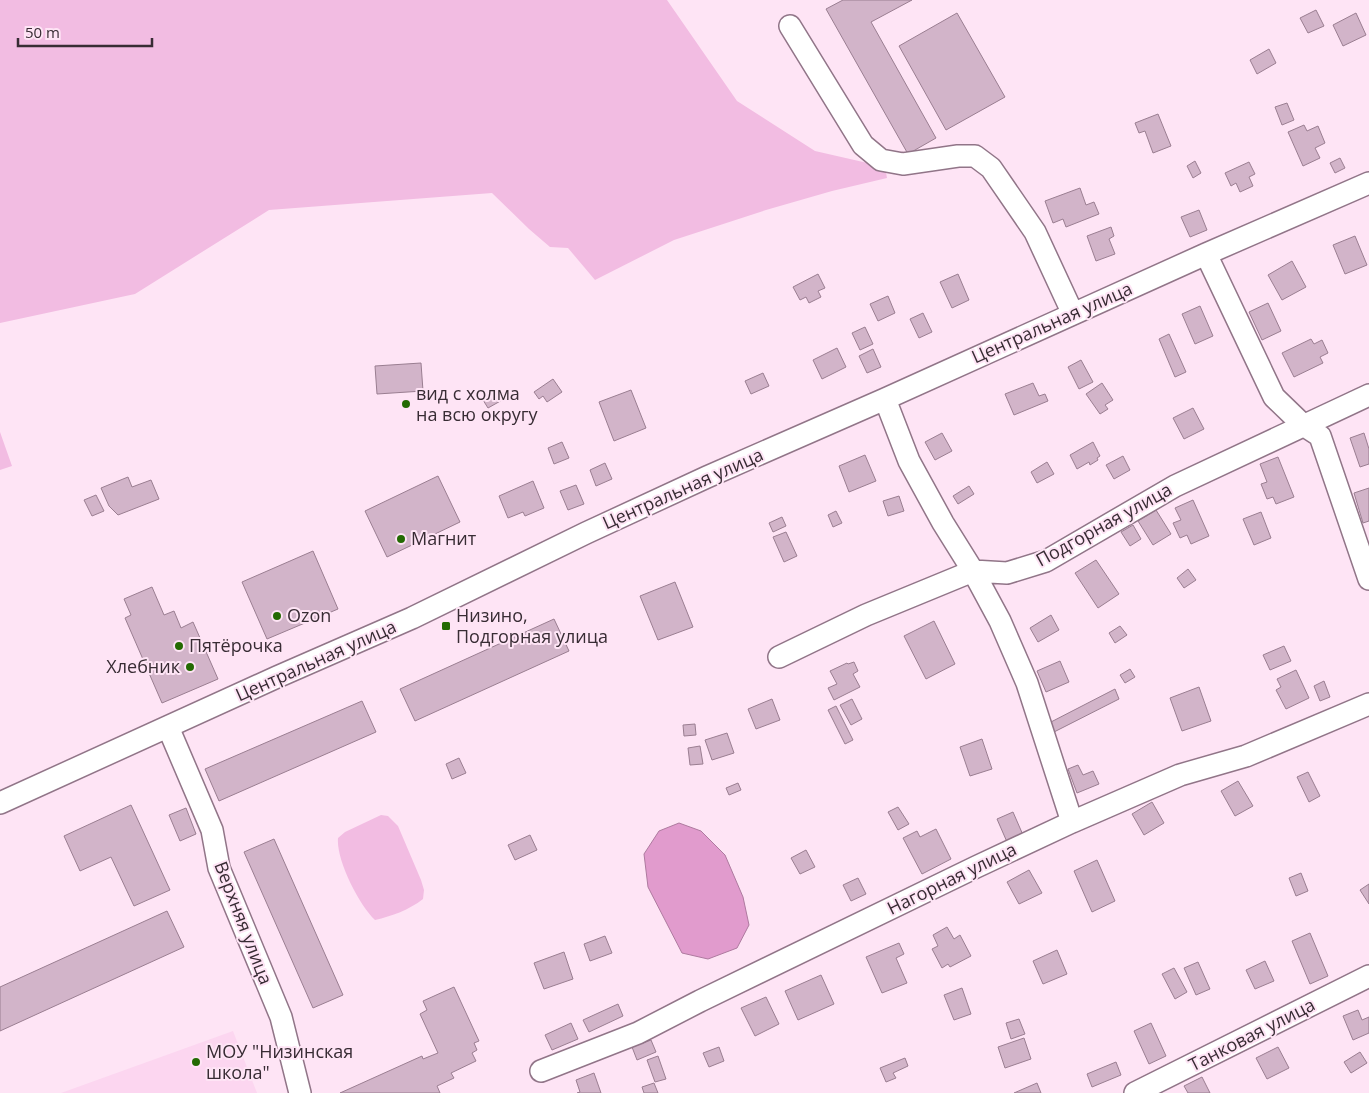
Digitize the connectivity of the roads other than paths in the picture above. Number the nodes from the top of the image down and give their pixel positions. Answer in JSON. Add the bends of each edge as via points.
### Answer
{"nodes":[{"id":1,"x":790,"y":26,"type":"dead end"},
{"id":2,"x":1369,"y":182,"type":"edge"},
{"id":3,"x":1206,"y":254,"type":"junction"},
{"id":4,"x":1073,"y":314,"type":"junction"},
{"id":5,"x":1369,"y":395,"type":"edge"},
{"id":6,"x":885,"y":399,"type":"junction"},
{"id":7,"x":1303,"y":425,"type":"junction"},
{"id":8,"x":973,"y":572,"type":"junction"},
{"id":9,"x":1369,"y":579,"type":"edge"},
{"id":10,"x":779,"y":657,"type":"dead end"},
{"id":11,"x":1369,"y":704,"type":"edge"},
{"id":12,"x":168,"y":727,"type":"junction"},
{"id":13,"x":0,"y":803,"type":"edge"},
{"id":14,"x":1072,"y":822,"type":"junction"},
{"id":15,"x":1369,"y":976,"type":"edge"},
{"id":16,"x":541,"y":1071,"type":"dead end"},
{"id":17,"x":300,"y":1093,"type":"edge"},
{"id":18,"x":1135,"y":1093,"type":"edge"}],
"edges":[{"from":1,"to":4,"type":"street","via":[[863,145],[881,160],[903,164],[975,156],[991,168],[1035,232]]},
{"from":2,"to":3,"type":"street","name":"Центральная улица"},
{"from":3,"to":4,"type":"street","name":"Центральная улица"},
{"from":3,"to":7,"type":"street","via":[[1274,397]]},
{"from":4,"to":6,"type":"street","name":"Центральная улица"},
{"from":5,"to":7,"type":"street","name":"Подгорная улица"},
{"from":6,"to":8,"type":"street","via":[[909,461]]},
{"from":6,"to":12,"type":"street","name":"Центральная улица","via":[[707,477],[412,618]]},
{"from":7,"to":8,"type":"street","name":"Подгорная улица","via":[[1175,486],[1046,561],[1007,573]]},
{"from":7,"to":9,"type":"street","via":[[1320,436]]},
{"from":8,"to":10,"type":"street","name":"Подгорная улица","via":[[866,616]]},
{"from":8,"to":14,"type":"street","via":[[1000,621],[1027,683]]},
{"from":11,"to":14,"type":"street","name":"Нагорная улица","via":[[1246,756],[1180,775]]},
{"from":12,"to":13,"type":"street","name":"Центральная улица"},
{"from":12,"to":17,"type":"street","name":"Верхняя улица","via":[[212,830],[219,868],[281,1017]]},
{"from":14,"to":16,"type":"street","name":"Нагорная улица","via":[[638,1033]]},
{"from":15,"to":18,"type":"street","name":"Танковая улица"}]}
